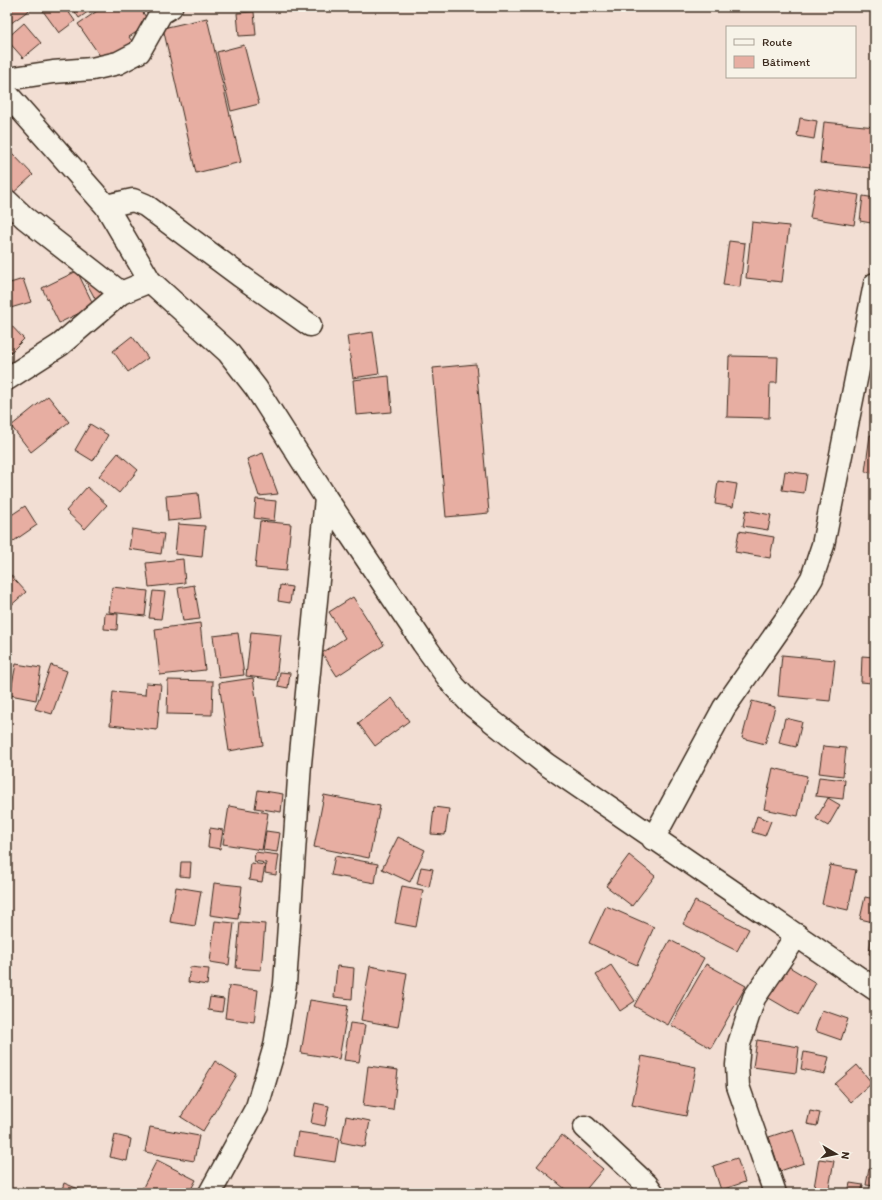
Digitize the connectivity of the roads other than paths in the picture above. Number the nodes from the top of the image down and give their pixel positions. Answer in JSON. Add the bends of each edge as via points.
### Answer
{"nodes":[{"id":1,"x":172,"y":7,"type":"edge"},
{"id":2,"x":7,"y":80,"type":"edge"},
{"id":3,"x":7,"y":94,"type":"edge"},
{"id":4,"x":7,"y":201,"type":"edge"},
{"id":5,"x":106,"y":206,"type":"junction"},
{"id":6,"x":150,"y":281,"type":"junction"},
{"id":7,"x":875,"y":284,"type":"edge"},
{"id":8,"x":121,"y":292,"type":"junction"},
{"id":9,"x":310,"y":325,"type":"dead end"},
{"id":10,"x":7,"y":379,"type":"edge"},
{"id":11,"x":326,"y":498,"type":"junction"},
{"id":12,"x":653,"y":839,"type":"junction"},
{"id":13,"x":797,"y":935,"type":"junction"},
{"id":14,"x":875,"y":989,"type":"edge"},
{"id":15,"x":585,"y":1127,"type":"dead end"},
{"id":16,"x":210,"y":1193,"type":"edge"},
{"id":17,"x":653,"y":1193,"type":"edge"},
{"id":18,"x":775,"y":1193,"type":"edge"}],
"edges":[{"from":1,"to":2,"type":"street","via":[[161,13],[139,52],[118,63]]},
{"from":3,"to":5,"type":"street"},
{"from":4,"to":8,"type":"street","via":[[25,218]]},
{"from":5,"to":6,"type":"street"},
{"from":5,"to":9,"type":"street","via":[[133,200],[145,205]]},
{"from":6,"to":8,"type":"street"},
{"from":6,"to":11,"type":"street","via":[[228,352],[256,388]]},
{"from":7,"to":12,"type":"street","via":[[823,545],[812,578],[724,708]]},
{"from":8,"to":10,"type":"street","via":[[60,344]]},
{"from":11,"to":12,"type":"street","via":[[422,643],[454,686],[473,706],[546,764]]},
{"from":11,"to":16,"type":"street","via":[[300,764],[285,984],[275,1046],[257,1107]]},
{"from":12,"to":13,"type":"street"},
{"from":13,"to":14,"type":"street"},
{"from":13,"to":18,"type":"street","via":[[754,998],[740,1044],[737,1065],[738,1086]]},
{"from":15,"to":17,"type":"street"}]}
